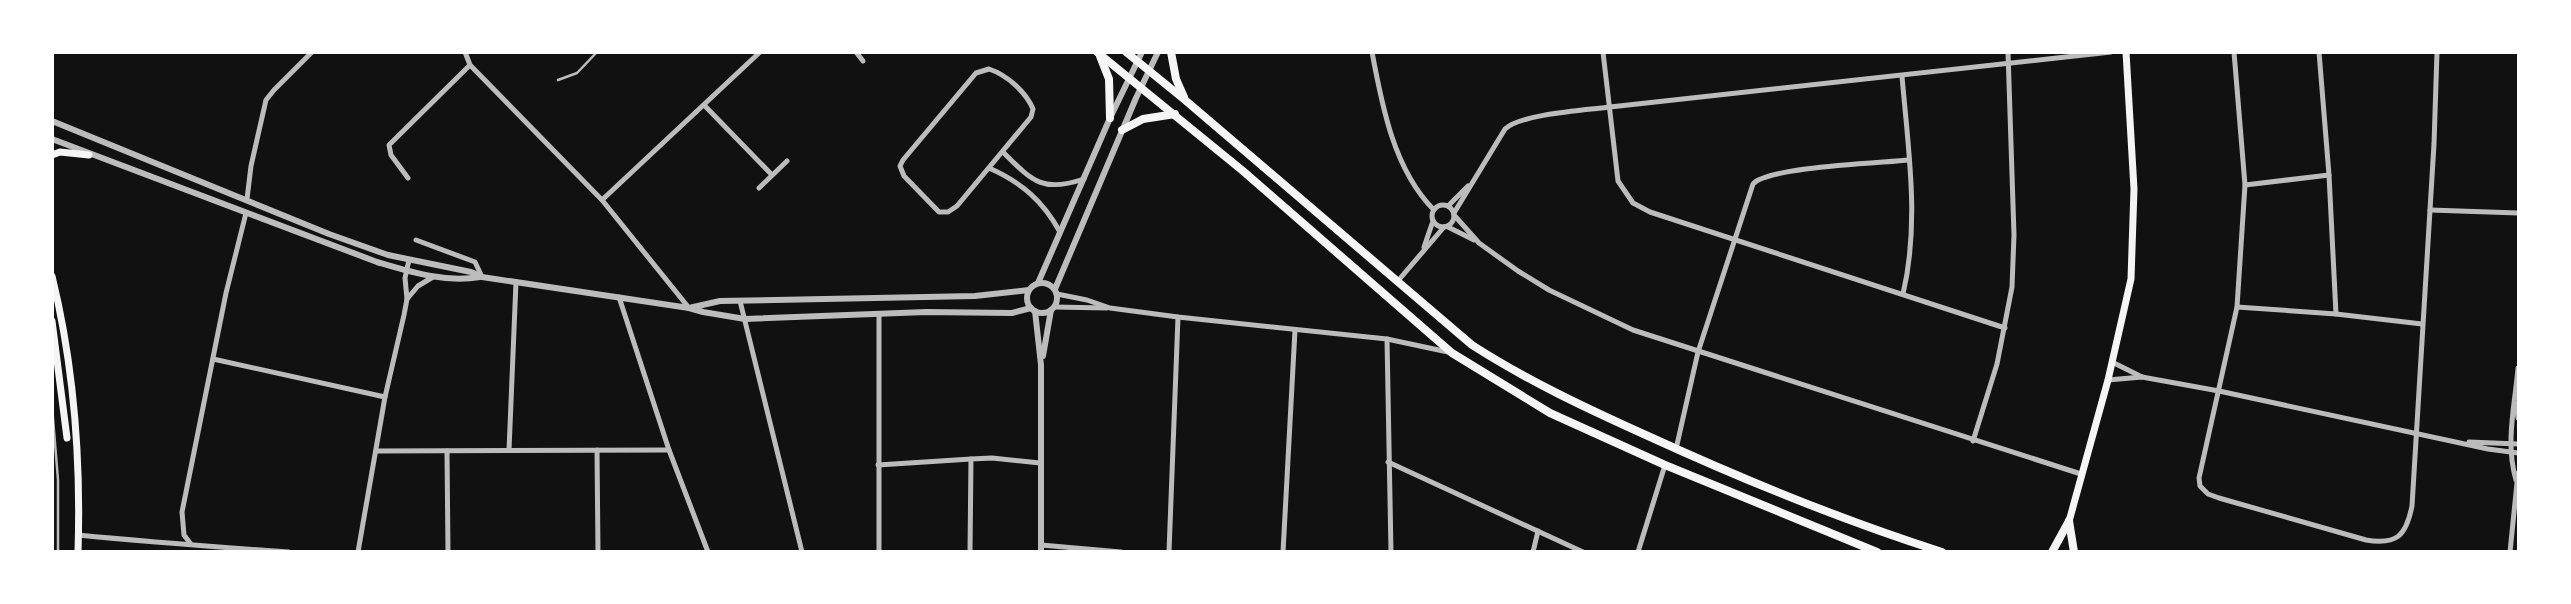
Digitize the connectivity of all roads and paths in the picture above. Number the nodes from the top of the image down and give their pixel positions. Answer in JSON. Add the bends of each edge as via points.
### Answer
{"nodes":[{"id":1,"x":312,"y":52,"type":"edge"},
{"id":2,"x":465,"y":52,"type":"edge"},
{"id":3,"x":597,"y":52,"type":"edge"},
{"id":4,"x":760,"y":52,"type":"edge"},
{"id":5,"x":856,"y":52,"type":"edge"},
{"id":6,"x":1126,"y":52,"type":"edge"},
{"id":7,"x":1142,"y":52,"type":"edge"},
{"id":8,"x":1158,"y":52,"type":"edge"},
{"id":9,"x":1171,"y":52,"type":"edge"},
{"id":10,"x":1372,"y":52,"type":"edge"},
{"id":11,"x":1604,"y":52,"type":"edge"},
{"id":12,"x":2008,"y":52,"type":"edge"},
{"id":13,"x":2111,"y":52,"type":"edge"},
{"id":14,"x":2126,"y":52,"type":"edge"},
{"id":15,"x":2234,"y":52,"type":"edge"},
{"id":16,"x":2319,"y":52,"type":"edge"},
{"id":17,"x":2437,"y":52,"type":"edge"},
{"id":18,"x":1098,"y":53,"type":"edge"},
{"id":19,"x":863,"y":61,"type":"dead end"},
{"id":20,"x":1137,"y":62,"type":"junction"},
{"id":21,"x":2009,"y":62,"type":"junction"},
{"id":22,"x":470,"y":65,"type":"junction"},
{"id":23,"x":1149,"y":72,"type":"junction"},
{"id":24,"x":1902,"y":76,"type":"junction"},
{"id":25,"x":1130,"y":77,"type":"junction"},
{"id":26,"x":558,"y":80,"type":"dead end"},
{"id":27,"x":1142,"y":87,"type":"junction"},
{"id":28,"x":1185,"y":100,"type":"junction"},
{"id":29,"x":704,"y":105,"type":"junction"},
{"id":30,"x":1610,"y":107,"type":"junction"},
{"id":31,"x":1175,"y":114,"type":"junction"},
{"id":32,"x":1110,"y":118,"type":"junction"},
{"id":33,"x":52,"y":121,"type":"edge"},
{"id":34,"x":1122,"y":130,"type":"junction"},
{"id":35,"x":52,"y":139,"type":"edge"},
{"id":36,"x":1003,"y":152,"type":"junction"},
{"id":37,"x":52,"y":155,"type":"edge"},
{"id":38,"x":89,"y":155,"type":"junction"},
{"id":39,"x":1909,"y":160,"type":"junction"},
{"id":40,"x":787,"y":161,"type":"dead end"},
{"id":41,"x":989,"y":168,"type":"junction"},
{"id":42,"x":772,"y":175,"type":"junction"},
{"id":43,"x":2329,"y":175,"type":"junction"},
{"id":44,"x":408,"y":178,"type":"dead end"},
{"id":45,"x":1084,"y":180,"type":"junction"},
{"id":46,"x":1470,"y":184,"type":"junction"},
{"id":47,"x":2245,"y":186,"type":"junction"},
{"id":48,"x":759,"y":188,"type":"dead end"},
{"id":49,"x":247,"y":200,"type":"junction"},
{"id":50,"x":602,"y":200,"type":"junction"},
{"id":51,"x":1448,"y":206,"type":"junction"},
{"id":52,"x":1434,"y":210,"type":"junction"},
{"id":53,"x":2430,"y":210,"type":"junction"},
{"id":54,"x":246,"y":213,"type":"junction"},
{"id":55,"x":2518,"y":213,"type":"edge"},
{"id":56,"x":1454,"y":214,"type":"junction"},
{"id":57,"x":1433,"y":221,"type":"junction"},
{"id":58,"x":1446,"y":227,"type":"junction"},
{"id":59,"x":1060,"y":232,"type":"junction"},
{"id":60,"x":416,"y":240,"type":"dead end"},
{"id":61,"x":1735,"y":240,"type":"junction"},
{"id":62,"x":1479,"y":243,"type":"junction"},
{"id":63,"x":1422,"y":250,"type":"junction"},
{"id":64,"x":409,"y":260,"type":"junction"},
{"id":65,"x":406,"y":271,"type":"junction"},
{"id":66,"x":52,"y":276,"type":"edge"},
{"id":67,"x":433,"y":277,"type":"junction"},
{"id":68,"x":482,"y":277,"type":"junction"},
{"id":69,"x":516,"y":282,"type":"junction"},
{"id":70,"x":1397,"y":282,"type":"junction"},
{"id":71,"x":1038,"y":283,"type":"junction"},
{"id":72,"x":1029,"y":290,"type":"junction"},
{"id":73,"x":1056,"y":292,"type":"junction"},
{"id":74,"x":1902,"y":294,"type":"junction"},
{"id":75,"x":619,"y":298,"type":"junction"},
{"id":76,"x":407,"y":299,"type":"junction"},
{"id":77,"x":740,"y":301,"type":"junction"},
{"id":78,"x":2237,"y":307,"type":"junction"},
{"id":79,"x":689,"y":308,"type":"junction"},
{"id":80,"x":1110,"y":308,"type":"junction"},
{"id":81,"x":1033,"y":309,"type":"junction"},
{"id":82,"x":1052,"y":309,"type":"junction"},
{"id":83,"x":879,"y":314,"type":"junction"},
{"id":84,"x":2336,"y":314,"type":"junction"},
{"id":85,"x":1178,"y":317,"type":"junction"},
{"id":86,"x":745,"y":319,"type":"junction"},
{"id":87,"x":52,"y":321,"type":"edge"},
{"id":88,"x":2422,"y":324,"type":"junction"},
{"id":89,"x":2005,"y":328,"type":"junction"},
{"id":90,"x":1295,"y":330,"type":"junction"},
{"id":91,"x":1387,"y":339,"type":"junction"},
{"id":92,"x":1698,"y":352,"type":"junction"},
{"id":93,"x":1452,"y":353,"type":"junction"},
{"id":94,"x":213,"y":359,"type":"junction"},
{"id":95,"x":2112,"y":362,"type":"junction"},
{"id":96,"x":1041,"y":365,"type":"junction"},
{"id":97,"x":2518,"y":368,"type":"edge"},
{"id":98,"x":2142,"y":377,"type":"junction"},
{"id":99,"x":2108,"y":380,"type":"junction"},
{"id":100,"x":2219,"y":391,"type":"junction"},
{"id":101,"x":385,"y":397,"type":"junction"},
{"id":102,"x":2515,"y":400,"type":"junction"},
{"id":103,"x":52,"y":406,"type":"edge"},
{"id":104,"x":2518,"y":418,"type":"edge"},
{"id":105,"x":2415,"y":432,"type":"junction"},
{"id":106,"x":67,"y":438,"type":"dead end"},
{"id":107,"x":1973,"y":441,"type":"junction"},
{"id":108,"x":2466,"y":443,"type":"junction"},
{"id":109,"x":2511,"y":443,"type":"junction"},
{"id":110,"x":2518,"y":444,"type":"edge"},
{"id":111,"x":1676,"y":449,"type":"junction"},
{"id":112,"x":509,"y":450,"type":"junction"},
{"id":113,"x":597,"y":450,"type":"junction"},
{"id":114,"x":669,"y":450,"type":"junction"},
{"id":115,"x":376,"y":451,"type":"junction"},
{"id":116,"x":447,"y":451,"type":"junction"},
{"id":117,"x":2511,"y":453,"type":"junction"},
{"id":118,"x":2518,"y":453,"type":"edge"},
{"id":119,"x":971,"y":458,"type":"junction"},
{"id":120,"x":1388,"y":461,"type":"junction"},
{"id":121,"x":1040,"y":463,"type":"junction"},
{"id":122,"x":878,"y":465,"type":"junction"},
{"id":123,"x":1665,"y":465,"type":"junction"},
{"id":124,"x":2081,"y":474,"type":"junction"},
{"id":125,"x":2517,"y":477,"type":"edge"},
{"id":126,"x":2069,"y":521,"type":"junction"},
{"id":127,"x":1538,"y":531,"type":"junction"},
{"id":128,"x":78,"y":535,"type":"junction"},
{"id":129,"x":190,"y":543,"type":"junction"},
{"id":130,"x":1041,"y":548,"type":"edge"},
{"id":131,"x":58,"y":551,"type":"edge"},
{"id":132,"x":78,"y":551,"type":"edge"},
{"id":133,"x":289,"y":551,"type":"edge"},
{"id":134,"x":358,"y":551,"type":"edge"},
{"id":135,"x":448,"y":551,"type":"edge"},
{"id":136,"x":598,"y":551,"type":"edge"},
{"id":137,"x":708,"y":551,"type":"edge"},
{"id":138,"x":802,"y":551,"type":"edge"},
{"id":139,"x":878,"y":551,"type":"edge"},
{"id":140,"x":970,"y":551,"type":"edge"},
{"id":141,"x":1121,"y":551,"type":"edge"},
{"id":142,"x":1169,"y":551,"type":"edge"},
{"id":143,"x":1283,"y":551,"type":"edge"},
{"id":144,"x":1391,"y":551,"type":"edge"},
{"id":145,"x":1533,"y":551,"type":"edge"},
{"id":146,"x":1583,"y":551,"type":"edge"},
{"id":147,"x":1639,"y":551,"type":"edge"},
{"id":148,"x":1874,"y":551,"type":"edge"},
{"id":149,"x":1942,"y":551,"type":"edge"},
{"id":150,"x":2052,"y":551,"type":"edge"},
{"id":151,"x":2058,"y":551,"type":"edge"},
{"id":152,"x":2074,"y":551,"type":"edge"},
{"id":153,"x":2510,"y":551,"type":"edge"}],
"edges":[{"from":1,"to":49,"type":"street","via":[[266,100]]},
{"from":2,"to":22,"type":"street"},
{"from":3,"to":26,"type":"lane","via":[[577,73]]},
{"from":4,"to":29,"type":"street"},
{"from":5,"to":19,"type":"street"},
{"from":6,"to":20,"type":"main road"},
{"from":7,"to":20,"type":"street"},
{"from":8,"to":23,"type":"street"},
{"from":9,"to":28,"type":"main road"},
{"from":10,"to":52,"type":"street","via":[[1390,128],[1413,184]]},
{"from":11,"to":30,"type":"street"},
{"from":12,"to":21,"type":"street"},
{"from":13,"to":21,"type":"street"},
{"from":14,"to":95,"type":"main road","via":[[2133,145],[2133,253]]},
{"from":15,"to":47,"type":"street"},
{"from":16,"to":43,"type":"street"},
{"from":17,"to":53,"type":"street"},
{"from":18,"to":25,"type":"main road"},
{"from":18,"to":32,"type":"main road","via":[[1109,79]]},
{"from":20,"to":23,"type":"main road"},
{"from":20,"to":25,"type":"street"},
{"from":21,"to":24,"type":"street"},
{"from":21,"to":89,"type":"street","via":[[2014,235]]},
{"from":22,"to":44,"type":"street","via":[[389,145]]},
{"from":22,"to":50,"type":"street"},
{"from":23,"to":27,"type":"street"},
{"from":23,"to":28,"type":"main road"},
{"from":24,"to":30,"type":"street"},
{"from":24,"to":39,"type":"street"},
{"from":25,"to":27,"type":"main road"},
{"from":25,"to":32,"type":"street"},
{"from":27,"to":31,"type":"main road"},
{"from":27,"to":34,"type":"street"},
{"from":28,"to":70,"type":"main road"},
{"from":29,"to":42,"type":"street"},
{"from":29,"to":50,"type":"street"},
{"from":30,"to":46,"type":"street","via":[[1510,124]]},
{"from":30,"to":61,"type":"street","via":[[1618,181],[1633,203]]},
{"from":31,"to":34,"type":"main road","via":[[1150,117]]},
{"from":31,"to":93,"type":"main road"},
{"from":32,"to":45,"type":"street"},
{"from":33,"to":49,"type":"street"},
{"from":34,"to":73,"type":"street"},
{"from":35,"to":38,"type":"street"},
{"from":36,"to":41,"type":"street"},
{"from":36,"to":41,"type":"street","via":[[1033,109],[1011,82],[989,69],[976,73],[900,166],[935,210],[943,213],[952,211]]},
{"from":36,"to":45,"type":"street","via":[[1035,181],[1061,186]]},
{"from":37,"to":38,"type":"main road"},
{"from":38,"to":54,"type":"street"},
{"from":39,"to":61,"type":"street","via":[[1758,179]]},
{"from":39,"to":74,"type":"street","via":[[1912,235]]},
{"from":40,"to":42,"type":"street"},
{"from":41,"to":59,"type":"street","via":[[1039,200]]},
{"from":42,"to":48,"type":"street"},
{"from":43,"to":47,"type":"street"},
{"from":43,"to":84,"type":"street"},
{"from":45,"to":59,"type":"street"},
{"from":46,"to":51,"type":"street"},
{"from":46,"to":56,"type":"street"},
{"from":47,"to":78,"type":"street"},
{"from":49,"to":64,"type":"street"},
{"from":50,"to":79,"type":"street"},
{"from":51,"to":52,"type":"street"},
{"from":51,"to":56,"type":"street"},
{"from":52,"to":57,"type":"street"},
{"from":53,"to":55,"type":"street"},
{"from":53,"to":88,"type":"street"},
{"from":54,"to":65,"type":"street"},
{"from":54,"to":94,"type":"street"},
{"from":56,"to":58,"type":"street"},
{"from":56,"to":62,"type":"street"},
{"from":57,"to":58,"type":"street"},
{"from":57,"to":63,"type":"street"},
{"from":58,"to":62,"type":"street"},
{"from":58,"to":63,"type":"street"},
{"from":59,"to":71,"type":"street"},
{"from":60,"to":68,"type":"street","via":[[475,262]]},
{"from":61,"to":74,"type":"street"},
{"from":61,"to":92,"type":"street"},
{"from":62,"to":92,"type":"street","via":[[1570,300],[1633,330]]},
{"from":63,"to":70,"type":"street"},
{"from":64,"to":65,"type":"street"},
{"from":64,"to":68,"type":"street"},
{"from":65,"to":67,"type":"street"},
{"from":65,"to":76,"type":"street"},
{"from":66,"to":128,"type":"main road","via":[[69,356],[78,450]]},
{"from":67,"to":68,"type":"street"},
{"from":67,"to":76,"type":"street"},
{"from":68,"to":69,"type":"street"},
{"from":69,"to":75,"type":"street"},
{"from":69,"to":112,"type":"street"},
{"from":70,"to":111,"type":"main road","via":[[1493,358],[1556,394]]},
{"from":71,"to":72,"type":"street"},
{"from":71,"to":73,"type":"street"},
{"from":72,"to":77,"type":"street","via":[[975,296]]},
{"from":72,"to":81,"type":"street","via":[[1027,299]]},
{"from":73,"to":80,"type":"street"},
{"from":73,"to":82,"type":"street"},
{"from":74,"to":89,"type":"street"},
{"from":75,"to":79,"type":"street"},
{"from":75,"to":114,"type":"street"},
{"from":76,"to":101,"type":"street"},
{"from":77,"to":79,"type":"street"},
{"from":77,"to":86,"type":"street"},
{"from":78,"to":84,"type":"street"},
{"from":78,"to":100,"type":"street"},
{"from":79,"to":86,"type":"street"},
{"from":80,"to":82,"type":"street"},
{"from":80,"to":85,"type":"street"},
{"from":81,"to":82,"type":"street","via":[[1043,313]]},
{"from":81,"to":83,"type":"street"},
{"from":81,"to":96,"type":"street"},
{"from":82,"to":96,"type":"street"},
{"from":83,"to":86,"type":"street"},
{"from":83,"to":122,"type":"street"},
{"from":84,"to":88,"type":"street"},
{"from":85,"to":90,"type":"street"},
{"from":85,"to":142,"type":"street"},
{"from":86,"to":138,"type":"street"},
{"from":87,"to":106,"type":"main road"},
{"from":88,"to":105,"type":"street"},
{"from":89,"to":107,"type":"street"},
{"from":90,"to":91,"type":"street"},
{"from":90,"to":143,"type":"street"},
{"from":91,"to":93,"type":"street"},
{"from":91,"to":120,"type":"street"},
{"from":92,"to":107,"type":"street"},
{"from":92,"to":111,"type":"street"},
{"from":93,"to":123,"type":"main road","via":[[1550,413]]},
{"from":94,"to":101,"type":"street"},
{"from":94,"to":129,"type":"street","via":[[182,512],[184,535]]},
{"from":95,"to":98,"type":"street"},
{"from":95,"to":99,"type":"main road"},
{"from":96,"to":121,"type":"street"},
{"from":97,"to":102,"type":"street"},
{"from":98,"to":99,"type":"street"},
{"from":98,"to":100,"type":"street"},
{"from":99,"to":124,"type":"main road"},
{"from":100,"to":105,"type":"street"},
{"from":100,"to":105,"type":"street","via":[[2199,478],[2202,489],[2219,498],[2366,540],[2393,540],[2407,524]]},
{"from":101,"to":115,"type":"street"},
{"from":102,"to":104,"type":"street"},
{"from":102,"to":109,"type":"street"},
{"from":103,"to":131,"type":"lane"},
{"from":105,"to":108,"type":"street"},
{"from":107,"to":124,"type":"street"},
{"from":108,"to":109,"type":"street"},
{"from":108,"to":117,"type":"street"},
{"from":109,"to":110,"type":"street"},
{"from":109,"to":117,"type":"street"},
{"from":111,"to":149,"type":"main road","via":[[1855,523]]},
{"from":112,"to":113,"type":"street"},
{"from":112,"to":116,"type":"street"},
{"from":113,"to":114,"type":"street"},
{"from":113,"to":136,"type":"street"},
{"from":114,"to":137,"type":"street"},
{"from":115,"to":116,"type":"street"},
{"from":115,"to":134,"type":"street"},
{"from":116,"to":135,"type":"street"},
{"from":117,"to":118,"type":"street"},
{"from":117,"to":125,"type":"street"},
{"from":119,"to":121,"type":"street"},
{"from":119,"to":122,"type":"street"},
{"from":119,"to":140,"type":"street"},
{"from":120,"to":127,"type":"street"},
{"from":120,"to":144,"type":"street"},
{"from":121,"to":130,"type":"street"},
{"from":122,"to":139,"type":"street"},
{"from":123,"to":147,"type":"street"},
{"from":123,"to":148,"type":"main road"},
{"from":124,"to":126,"type":"main road"},
{"from":125,"to":153,"type":"street"},
{"from":126,"to":150,"type":"main road"},
{"from":126,"to":151,"type":"main road"},
{"from":126,"to":152,"type":"main road"},
{"from":127,"to":145,"type":"street"},
{"from":127,"to":146,"type":"street"},
{"from":128,"to":129,"type":"street"},
{"from":128,"to":132,"type":"main road"},
{"from":129,"to":133,"type":"street"},
{"from":130,"to":141,"type":"street"}]}
